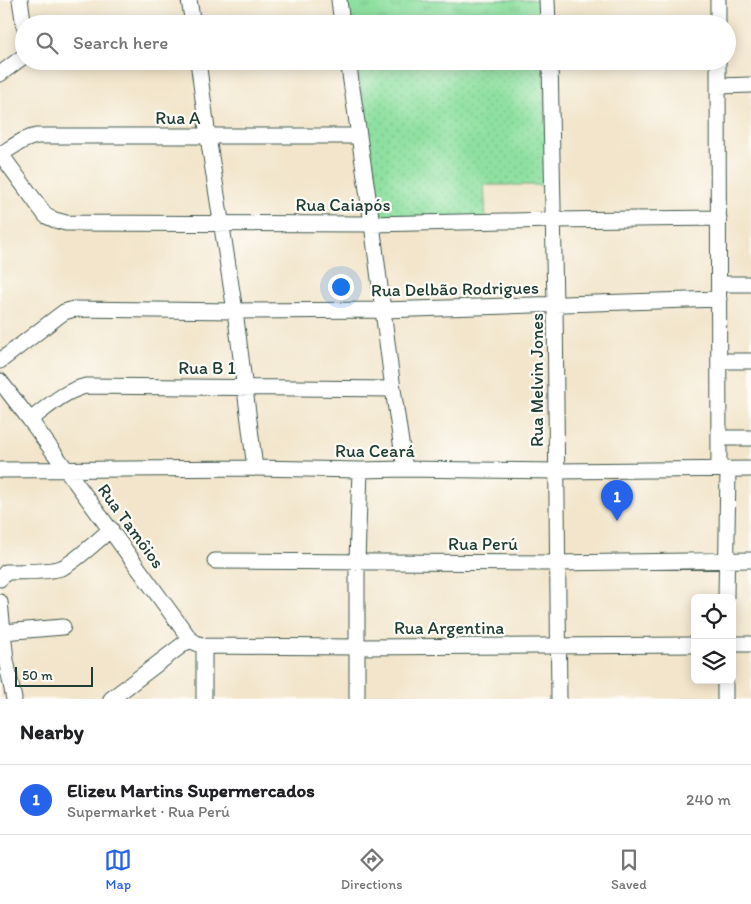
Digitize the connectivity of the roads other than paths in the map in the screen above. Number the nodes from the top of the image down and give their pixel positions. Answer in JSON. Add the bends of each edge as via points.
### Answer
{"nodes":[{"id":1,"x":20,"y":0,"type":"edge"},
{"id":2,"x":189,"y":0,"type":"edge"},
{"id":3,"x":339,"y":0,"type":"edge"},
{"id":4,"x":547,"y":0,"type":"edge"},
{"id":5,"x":718,"y":0,"type":"edge"},
{"id":6,"x":22,"y":15,"type":"edge"},
{"id":7,"x":192,"y":15,"type":"edge"},
{"id":8,"x":341,"y":15,"type":"edge"},
{"id":9,"x":548,"y":15,"type":"edge"},
{"id":10,"x":718,"y":15,"type":"edge"},
{"id":11,"x":15,"y":63,"type":"edge"},
{"id":12,"x":199,"y":70,"type":"edge"},
{"id":13,"x":349,"y":70,"type":"edge"},
{"id":14,"x":550,"y":70,"type":"edge"},
{"id":15,"x":718,"y":70,"type":"edge"},
{"id":16,"x":0,"y":74,"type":"edge"},
{"id":17,"x":751,"y":85,"type":"edge"},
{"id":18,"x":718,"y":86,"type":"junction"},
{"id":19,"x":359,"y":136,"type":"junction"},
{"id":20,"x":208,"y":137,"type":"junction"},
{"id":21,"x":1,"y":153,"type":"edge"},
{"id":22,"x":719,"y":218,"type":"junction"},
{"id":23,"x":553,"y":220,"type":"junction"},
{"id":24,"x":222,"y":224,"type":"junction"},
{"id":25,"x":372,"y":224,"type":"junction"},
{"id":26,"x":719,"y":284,"type":"junction"},
{"id":27,"x":751,"y":284,"type":"edge"},
{"id":28,"x":719,"y":299,"type":"junction"},
{"id":29,"x":555,"y":305,"type":"junction"},
{"id":30,"x":383,"y":310,"type":"junction"},
{"id":31,"x":235,"y":311,"type":"junction"},
{"id":32,"x":0,"y":361,"type":"edge"},
{"id":33,"x":719,"y":361,"type":"junction"},
{"id":34,"x":751,"y":361,"type":"edge"},
{"id":35,"x":0,"y":381,"type":"edge"},
{"id":36,"x":244,"y":387,"type":"junction"},
{"id":37,"x":393,"y":389,"type":"junction"},
{"id":38,"x":30,"y":420,"type":"junction"},
{"id":39,"x":719,"y":438,"type":"junction"},
{"id":40,"x":751,"y":438,"type":"edge"},
{"id":41,"x":255,"y":468,"type":"junction"},
{"id":42,"x":405,"y":469,"type":"junction"},
{"id":43,"x":723,"y":469,"type":"junction"},
{"id":44,"x":751,"y":469,"type":"edge"},
{"id":45,"x":0,"y":470,"type":"edge"},
{"id":46,"x":67,"y":470,"type":"junction"},
{"id":47,"x":360,"y":470,"type":"junction"},
{"id":48,"x":556,"y":471,"type":"junction"},
{"id":49,"x":111,"y":529,"type":"junction"},
{"id":50,"x":751,"y":560,"type":"edge"},
{"id":51,"x":215,"y":561,"type":"dead end"},
{"id":52,"x":727,"y":561,"type":"junction"},
{"id":53,"x":357,"y":562,"type":"junction"},
{"id":54,"x":557,"y":563,"type":"junction"},
{"id":55,"x":1,"y":578,"type":"edge"},
{"id":56,"x":726,"y":594,"type":"edge"},
{"id":57,"x":0,"y":602,"type":"edge"},
{"id":58,"x":63,"y":627,"type":"dead end"},
{"id":59,"x":3,"y":632,"type":"junction"},
{"id":60,"x":190,"y":639,"type":"junction"},
{"id":61,"x":736,"y":644,"type":"edge"},
{"id":62,"x":751,"y":644,"type":"edge"},
{"id":63,"x":691,"y":645,"type":"edge"},
{"id":64,"x":204,"y":646,"type":"junction"},
{"id":65,"x":559,"y":646,"type":"junction"},
{"id":66,"x":357,"y":647,"type":"junction"},
{"id":67,"x":3,"y":661,"type":"edge"},
{"id":68,"x":725,"y":684,"type":"edge"},
{"id":69,"x":14,"y":699,"type":"edge"},
{"id":70,"x":111,"y":699,"type":"edge"},
{"id":71,"x":204,"y":699,"type":"edge"},
{"id":72,"x":357,"y":699,"type":"edge"},
{"id":73,"x":559,"y":699,"type":"edge"},
{"id":74,"x":725,"y":699,"type":"edge"}],
"edges":[{"from":1,"to":6,"type":"street"},
{"from":2,"to":7,"type":"street"},
{"from":3,"to":8,"type":"street"},
{"from":4,"to":9,"type":"street"},
{"from":5,"to":10,"type":"street"},
{"from":11,"to":16,"type":"street"},
{"from":12,"to":20,"type":"street"},
{"from":13,"to":19,"type":"street"},
{"from":14,"to":23,"type":"street","name":"Rua Melvin Jones"},
{"from":15,"to":18,"type":"street"},
{"from":17,"to":18,"type":"street"},
{"from":18,"to":22,"type":"street"},
{"from":19,"to":20,"type":"street","name":"Rua A"},
{"from":19,"to":25,"type":"street"},
{"from":20,"to":21,"type":"street","name":"Rua A","via":[[36,136]]},
{"from":20,"to":24,"type":"street"},
{"from":21,"to":24,"type":"street","name":"Rua Caiapós","via":[[46,216],[55,220],[66,223]]},
{"from":22,"to":23,"type":"street","name":"Rua Caiapós"},
{"from":22,"to":26,"type":"street"},
{"from":23,"to":25,"type":"street","name":"Rua Caiapós"},
{"from":23,"to":29,"type":"street","name":"Rua Melvin Jones"},
{"from":24,"to":25,"type":"street","name":"Rua Caiapós"},
{"from":24,"to":31,"type":"street"},
{"from":25,"to":30,"type":"street"},
{"from":26,"to":27,"type":"street"},
{"from":26,"to":28,"type":"street"},
{"from":28,"to":29,"type":"street","name":"Rua Delbão Rodrigues"},
{"from":28,"to":33,"type":"street"},
{"from":29,"to":30,"type":"street","name":"Rua Delbão Rodrigues"},
{"from":29,"to":48,"type":"street","name":"Rua Melvin Jones"},
{"from":30,"to":31,"type":"street","name":"Rua Delbão Rodrigues"},
{"from":30,"to":37,"type":"street"},
{"from":31,"to":32,"type":"street","name":"Rua Delbão Rodrigues","via":[[64,312]]},
{"from":31,"to":36,"type":"street"},
{"from":33,"to":34,"type":"street"},
{"from":33,"to":39,"type":"street"},
{"from":35,"to":38,"type":"street","name":"Rua Tamôios"},
{"from":36,"to":37,"type":"street","name":"Rua B 1"},
{"from":36,"to":38,"type":"street","name":"Rua B 1","via":[[86,386],[63,395]]},
{"from":36,"to":41,"type":"street"},
{"from":37,"to":42,"type":"street"},
{"from":38,"to":46,"type":"street","name":"Rua Tamôios"},
{"from":39,"to":40,"type":"street"},
{"from":39,"to":43,"type":"street"},
{"from":41,"to":46,"type":"street","name":"Rua Ceará"},
{"from":41,"to":47,"type":"street","name":"Rua Ceará"},
{"from":42,"to":47,"type":"street","name":"Rua Ceará"},
{"from":42,"to":48,"type":"street","name":"Rua Ceará"},
{"from":43,"to":44,"type":"street","name":"Rua Ceará"},
{"from":43,"to":48,"type":"street","name":"Rua Ceará"},
{"from":43,"to":52,"type":"street"},
{"from":45,"to":46,"type":"street","name":"Rua Ceará"},
{"from":46,"to":49,"type":"street","name":"Rua Tamôios"},
{"from":47,"to":53,"type":"street"},
{"from":48,"to":54,"type":"street","name":"Rua Melvin Jones"},
{"from":49,"to":55,"type":"street","via":[[63,568],[6,572]]},
{"from":49,"to":60,"type":"street","name":"Rua Tamôios"},
{"from":50,"to":52,"type":"street","name":"Rua Perú"},
{"from":51,"to":53,"type":"street","name":"Rua Perú"},
{"from":52,"to":54,"type":"street","name":"Rua Perú"},
{"from":52,"to":56,"type":"street"},
{"from":53,"to":54,"type":"street","name":"Rua Perú"},
{"from":53,"to":66,"type":"street"},
{"from":54,"to":65,"type":"street","name":"Rua Melvin Jones"},
{"from":57,"to":59,"type":"street"},
{"from":58,"to":59,"type":"street"},
{"from":59,"to":67,"type":"street"},
{"from":60,"to":64,"type":"street","name":"Rua Tamôios"},
{"from":60,"to":70,"type":"street"},
{"from":61,"to":62,"type":"street"},
{"from":63,"to":65,"type":"street","name":"Rua Argentina"},
{"from":64,"to":66,"type":"street","name":"Rua Argentina"},
{"from":64,"to":71,"type":"street"},
{"from":65,"to":66,"type":"street","name":"Rua Argentina"},
{"from":65,"to":73,"type":"street","name":"Rua Melvin Jones"},
{"from":66,"to":72,"type":"street"},
{"from":67,"to":69,"type":"street"},
{"from":68,"to":74,"type":"street"}]}
